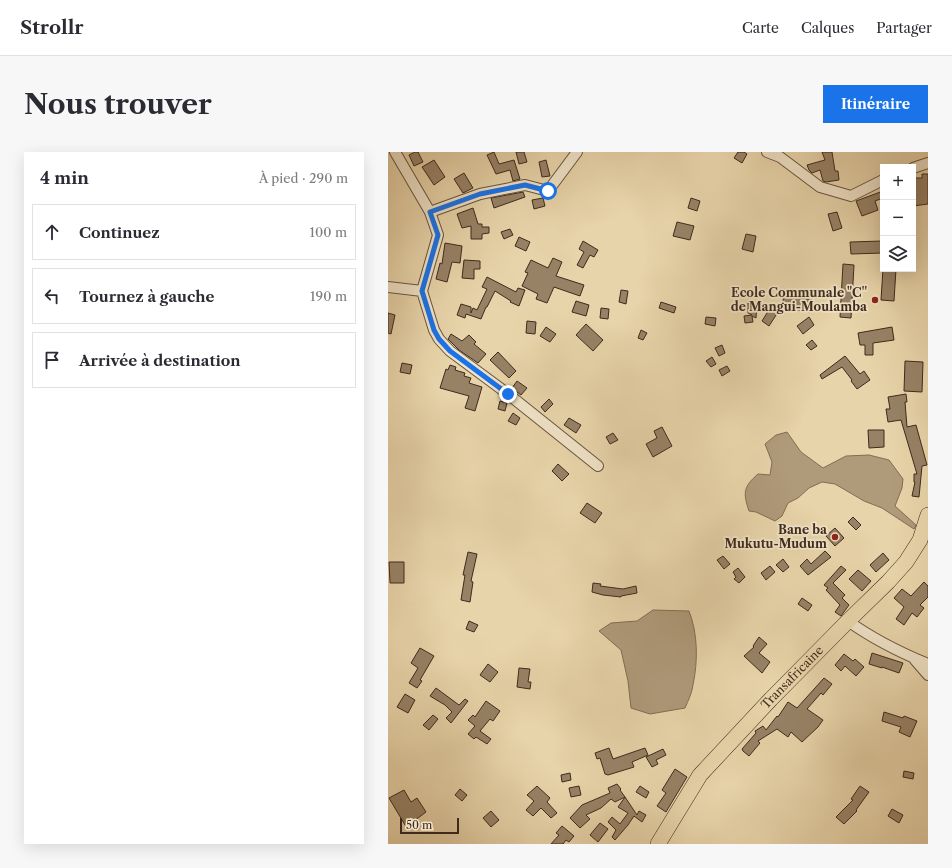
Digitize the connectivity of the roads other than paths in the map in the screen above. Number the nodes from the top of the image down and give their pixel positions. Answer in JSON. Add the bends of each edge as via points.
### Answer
{"nodes":[{"id":1,"x":395,"y":152,"type":"edge"},
{"id":2,"x":577,"y":152,"type":"edge"},
{"id":3,"x":767,"y":152,"type":"edge"},
{"id":4,"x":928,"y":163,"type":"edge"},
{"id":5,"x":916,"y":167,"type":"edge"},
{"id":6,"x":880,"y":182,"type":"edge"},
{"id":7,"x":430,"y":212,"type":"junction"},
{"id":8,"x":388,"y":287,"type":"edge"},
{"id":9,"x":422,"y":291,"type":"junction"},
{"id":10,"x":598,"y":466,"type":"dead end"},
{"id":11,"x":928,"y":515,"type":"edge"},
{"id":12,"x":848,"y":621,"type":"junction"},
{"id":13,"x":914,"y":658,"type":"junction"},
{"id":14,"x":928,"y":664,"type":"edge"},
{"id":15,"x":928,"y":675,"type":"edge"},
{"id":16,"x":658,"y":844,"type":"edge"}],
"edges":[{"from":1,"to":7,"type":"street"},
{"from":2,"to":7,"type":"street","via":[[548,191],[525,185],[480,194]]},
{"from":3,"to":6,"type":"street","via":[[780,157],[820,187],[851,196]]},
{"from":4,"to":5,"type":"street"},
{"from":7,"to":9,"type":"street","via":[[438,235]]},
{"from":8,"to":9,"type":"street"},
{"from":9,"to":10,"type":"street","via":[[434,330],[450,351]]},
{"from":11,"to":12,"type":"highway","name":"Transafricaine","via":[[920,540],[906,562]]},
{"from":12,"to":13,"type":"street","via":[[867,635]]},
{"from":12,"to":16,"type":"highway","name":"Transafricaine","via":[[700,775]]},
{"from":13,"to":14,"type":"street"},
{"from":13,"to":15,"type":"street"}]}
